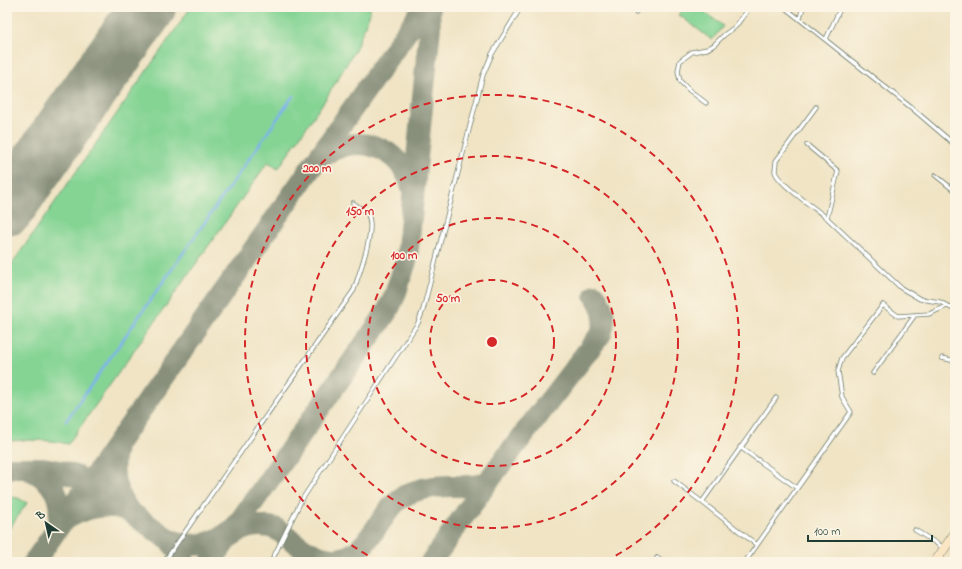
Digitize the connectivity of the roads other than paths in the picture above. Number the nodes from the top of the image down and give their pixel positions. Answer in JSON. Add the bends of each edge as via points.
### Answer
{"nodes":[{"id":1,"x":521,"y":7,"type":"edge"},
{"id":2,"x":639,"y":7,"type":"edge"},
{"id":3,"x":750,"y":7,"type":"edge"},
{"id":4,"x":784,"y":7,"type":"edge"},
{"id":5,"x":803,"y":7,"type":"edge"},
{"id":6,"x":841,"y":7,"type":"edge"},
{"id":7,"x":636,"y":12,"type":"dead end"},
{"id":8,"x":800,"y":18,"type":"junction"},
{"id":9,"x":826,"y":39,"type":"junction"},
{"id":10,"x":706,"y":103,"type":"dead end"},
{"id":11,"x":816,"y":107,"type":"dead end"},
{"id":12,"x":955,"y":144,"type":"edge"},
{"id":13,"x":807,"y":145,"type":"dead end"},
{"id":14,"x":935,"y":175,"type":"dead end"},
{"id":15,"x":955,"y":191,"type":"edge"},
{"id":16,"x":353,"y":203,"type":"dead end"},
{"id":17,"x":827,"y":218,"type":"junction"},
{"id":18,"x":947,"y":306,"type":"junction"},
{"id":19,"x":955,"y":310,"type":"edge"},
{"id":20,"x":915,"y":315,"type":"junction"},
{"id":21,"x":942,"y":358,"type":"dead end"},
{"id":22,"x":955,"y":361,"type":"edge"},
{"id":23,"x":874,"y":373,"type":"dead end"},
{"id":24,"x":776,"y":398,"type":"dead end"},
{"id":25,"x":740,"y":447,"type":"junction"},
{"id":26,"x":674,"y":481,"type":"dead end"},
{"id":27,"x":797,"y":488,"type":"junction"},
{"id":28,"x":702,"y":502,"type":"junction"},
{"id":29,"x":915,"y":530,"type":"dead end"},
{"id":30,"x":955,"y":533,"type":"edge"},
{"id":31,"x":757,"y":545,"type":"junction"},
{"id":32,"x":944,"y":548,"type":"junction"},
{"id":33,"x":656,"y":558,"type":"dead end"},
{"id":34,"x":164,"y":562,"type":"edge"},
{"id":35,"x":271,"y":562,"type":"edge"},
{"id":36,"x":663,"y":562,"type":"edge"},
{"id":37,"x":745,"y":562,"type":"edge"},
{"id":38,"x":935,"y":562,"type":"edge"}],
"edges":[{"from":1,"to":35,"type":"lane","via":[[482,75],[418,323],[301,501]]},
{"from":2,"to":7,"type":"lane"},
{"from":3,"to":10,"type":"lane","via":[[735,27],[714,45],[692,52],[680,61],[680,81]]},
{"from":4,"to":8,"type":"lane"},
{"from":5,"to":8,"type":"lane"},
{"from":6,"to":9,"type":"lane"},
{"from":8,"to":9,"type":"lane"},
{"from":9,"to":12,"type":"lane"},
{"from":11,"to":17,"type":"lane","via":[[776,161],[775,171],[785,185]]},
{"from":13,"to":17,"type":"lane","via":[[838,171]]},
{"from":14,"to":15,"type":"lane"},
{"from":16,"to":34,"type":"lane","via":[[367,214],[370,225],[369,238],[354,290]]},
{"from":17,"to":18,"type":"lane","via":[[901,288],[920,299],[935,300]]},
{"from":18,"to":19,"type":"lane"},
{"from":18,"to":20,"type":"lane","via":[[928,314]]},
{"from":20,"to":23,"type":"lane"},
{"from":20,"to":27,"type":"lane","via":[[898,316],[883,305],[842,358],[838,371],[842,397],[851,412]]},
{"from":21,"to":22,"type":"lane"},
{"from":24,"to":25,"type":"lane"},
{"from":25,"to":27,"type":"lane"},
{"from":25,"to":28,"type":"lane"},
{"from":26,"to":28,"type":"lane"},
{"from":27,"to":31,"type":"lane"},
{"from":28,"to":31,"type":"lane"},
{"from":29,"to":32,"type":"lane"},
{"from":30,"to":32,"type":"street"},
{"from":31,"to":37,"type":"lane"},
{"from":32,"to":38,"type":"street"},
{"from":33,"to":36,"type":"lane"}]}
